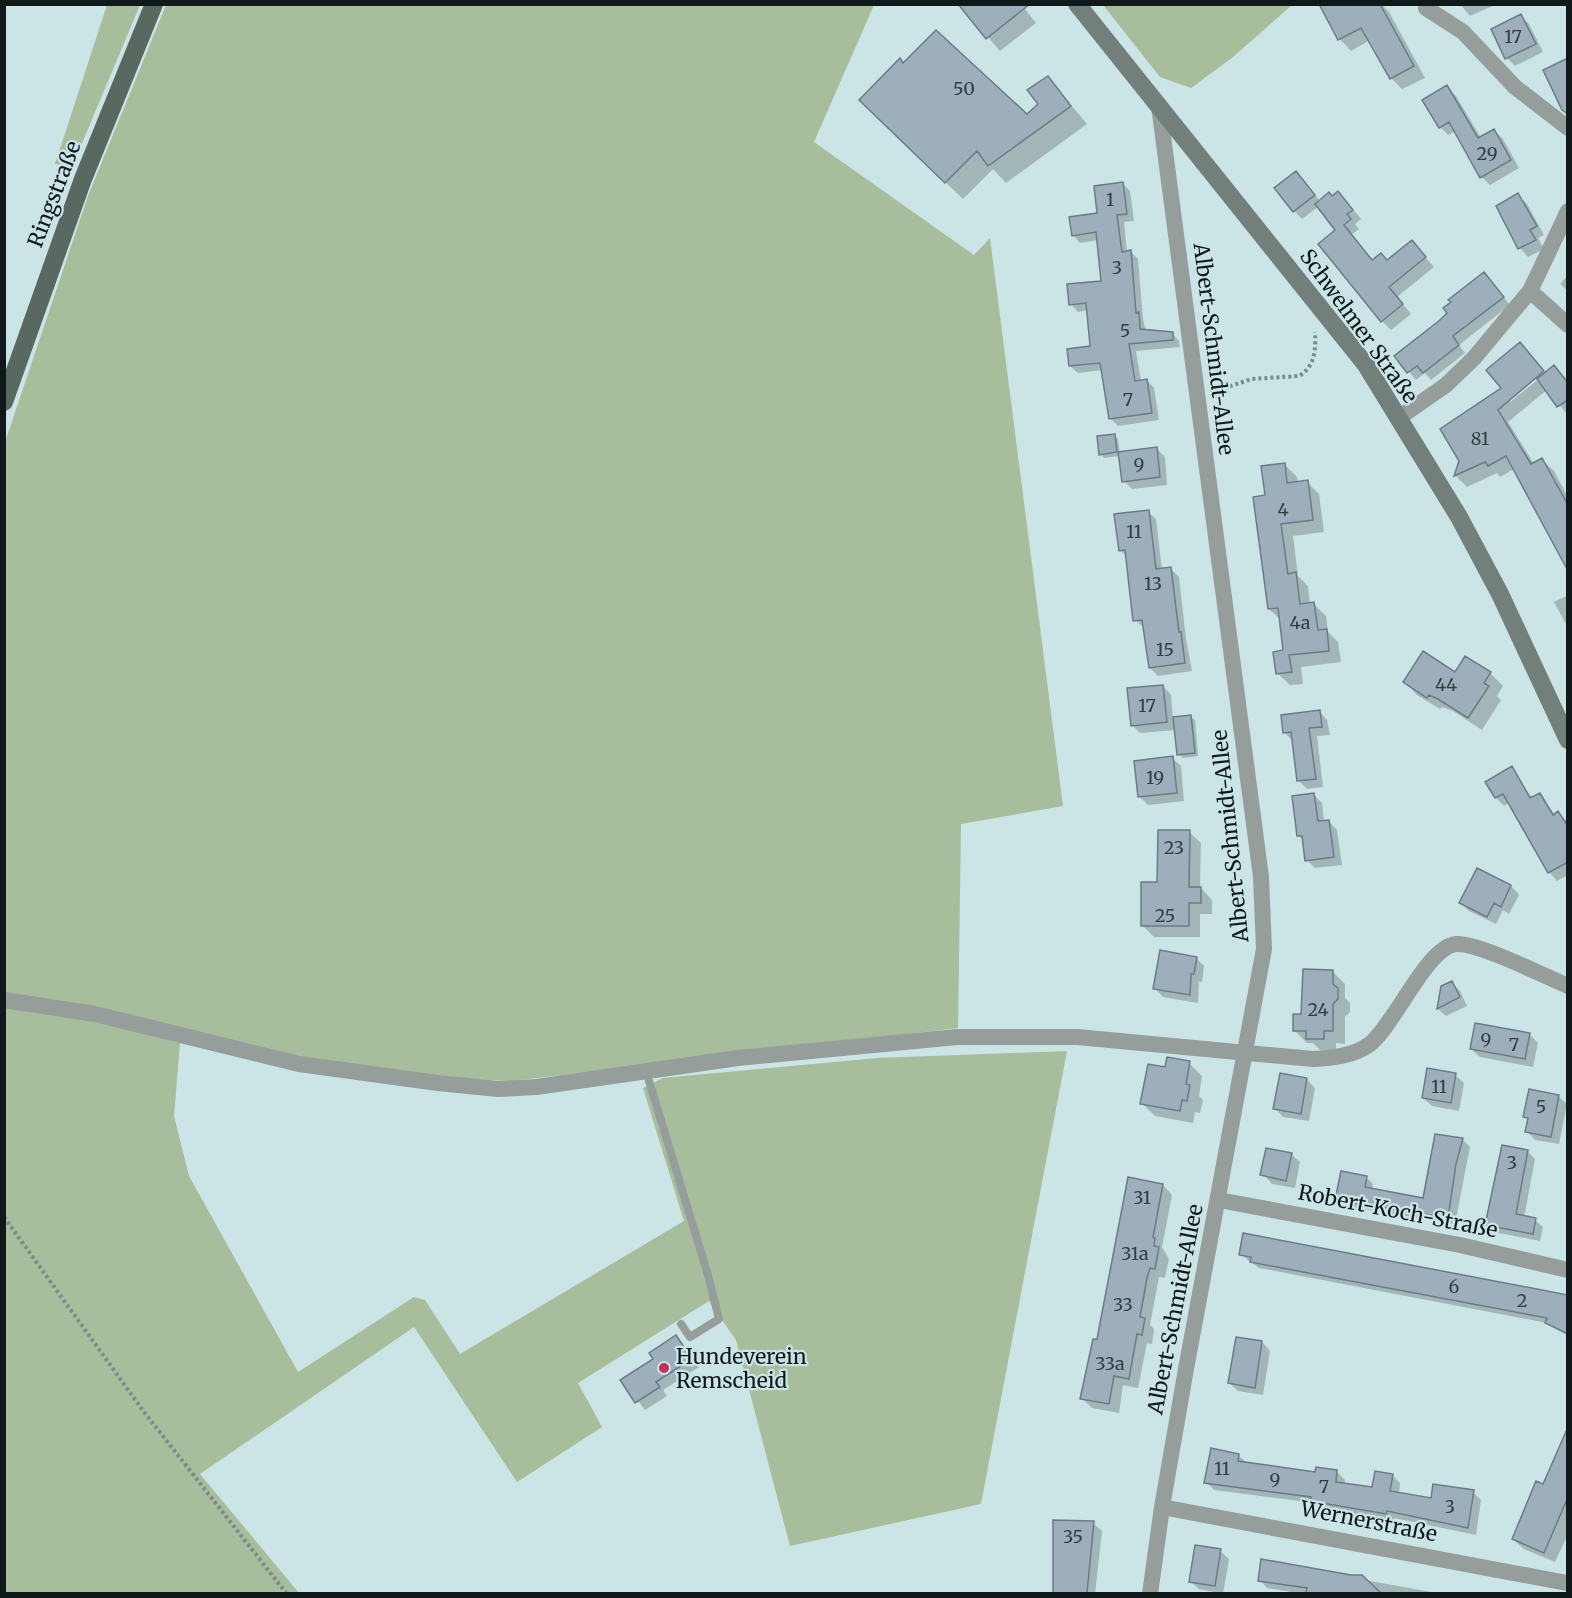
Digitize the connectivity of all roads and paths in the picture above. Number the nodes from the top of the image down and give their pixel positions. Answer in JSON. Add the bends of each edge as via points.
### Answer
{"nodes":[{"id":1,"x":154,"y":4,"type":"edge"},
{"id":2,"x":1077,"y":4,"type":"edge"},
{"id":3,"x":1426,"y":8,"type":"dead end"},
{"id":4,"x":1159,"y":106,"type":"junction"},
{"id":5,"x":1568,"y":128,"type":"edge"},
{"id":6,"x":1568,"y":211,"type":"edge"},
{"id":7,"x":1530,"y":291,"type":"junction"},
{"id":8,"x":1325,"y":312,"type":"junction"},
{"id":9,"x":1568,"y":325,"type":"edge"},
{"id":10,"x":4,"y":402,"type":"edge"},
{"id":11,"x":1199,"y":407,"type":"junction"},
{"id":12,"x":1400,"y":417,"type":"junction"},
{"id":13,"x":1568,"y":740,"type":"edge"},
{"id":14,"x":1568,"y":986,"type":"edge"},
{"id":15,"x":4,"y":1000,"type":"edge"},
{"id":16,"x":1245,"y":1053,"type":"junction"},
{"id":17,"x":646,"y":1071,"type":"junction"},
{"id":18,"x":1219,"y":1200,"type":"junction"},
{"id":19,"x":4,"y":1217,"type":"edge"},
{"id":20,"x":1568,"y":1270,"type":"edge"},
{"id":21,"x":681,"y":1324,"type":"dead end"},
{"id":22,"x":1162,"y":1506,"type":"junction"},
{"id":23,"x":1567,"y":1582,"type":"edge"},
{"id":24,"x":287,"y":1593,"type":"edge"},
{"id":25,"x":1150,"y":1593,"type":"edge"},
{"id":26,"x":1564,"y":1593,"type":"edge"}],
"edges":[{"from":1,"to":10,"type":"main road","name":"Ringstraße","via":[[83,179]]},
{"from":2,"to":4,"type":"street","name":"Schwelmer Straße"},
{"from":3,"to":5,"type":"street","via":[[1463,32],[1515,87]]},
{"from":4,"to":8,"type":"street","name":"Schwelmer Straße"},
{"from":4,"to":11,"type":"street","name":"Albert-Schmidt-Allee"},
{"from":6,"to":7,"type":"street"},
{"from":7,"to":9,"type":"street"},
{"from":7,"to":12,"type":"street","via":[[1446,386]]},
{"from":8,"to":11,"type":"path","via":[[1314,326],[1314,356],[1306,372],[1299,376],[1240,381]]},
{"from":8,"to":12,"type":"street","name":"Schwelmer Straße"},
{"from":11,"to":16,"type":"street","name":"Albert-Schmidt-Allee","via":[[1264,918],[1264,949]]},
{"from":12,"to":13,"type":"street","name":"Schwelmer Straße","via":[[1500,594]]},
{"from":14,"to":16,"type":"street","via":[[1474,947],[1457,944],[1448,946],[1427,965],[1383,1031],[1369,1045],[1336,1058]]},
{"from":15,"to":17,"type":"street","via":[[95,1014],[299,1064],[438,1083],[498,1089],[536,1087]]},
{"from":16,"to":17,"type":"street","via":[[1077,1037],[957,1037]]},
{"from":16,"to":18,"type":"street","name":"Albert-Schmidt-Allee"},
{"from":17,"to":21,"type":"lane","via":[[719,1319],[690,1337]]},
{"from":18,"to":20,"type":"street","name":"Robert-Koch-Straße","via":[[1460,1245]]},
{"from":18,"to":22,"type":"street","name":"Albert-Schmidt-Allee"},
{"from":19,"to":24,"type":"path","via":[[144,1412]]},
{"from":22,"to":23,"type":"street","name":"Wernerstraße"},
{"from":22,"to":25,"type":"street","name":"Albert-Schmidt-Allee"},
{"from":23,"to":26,"type":"street"}]}
